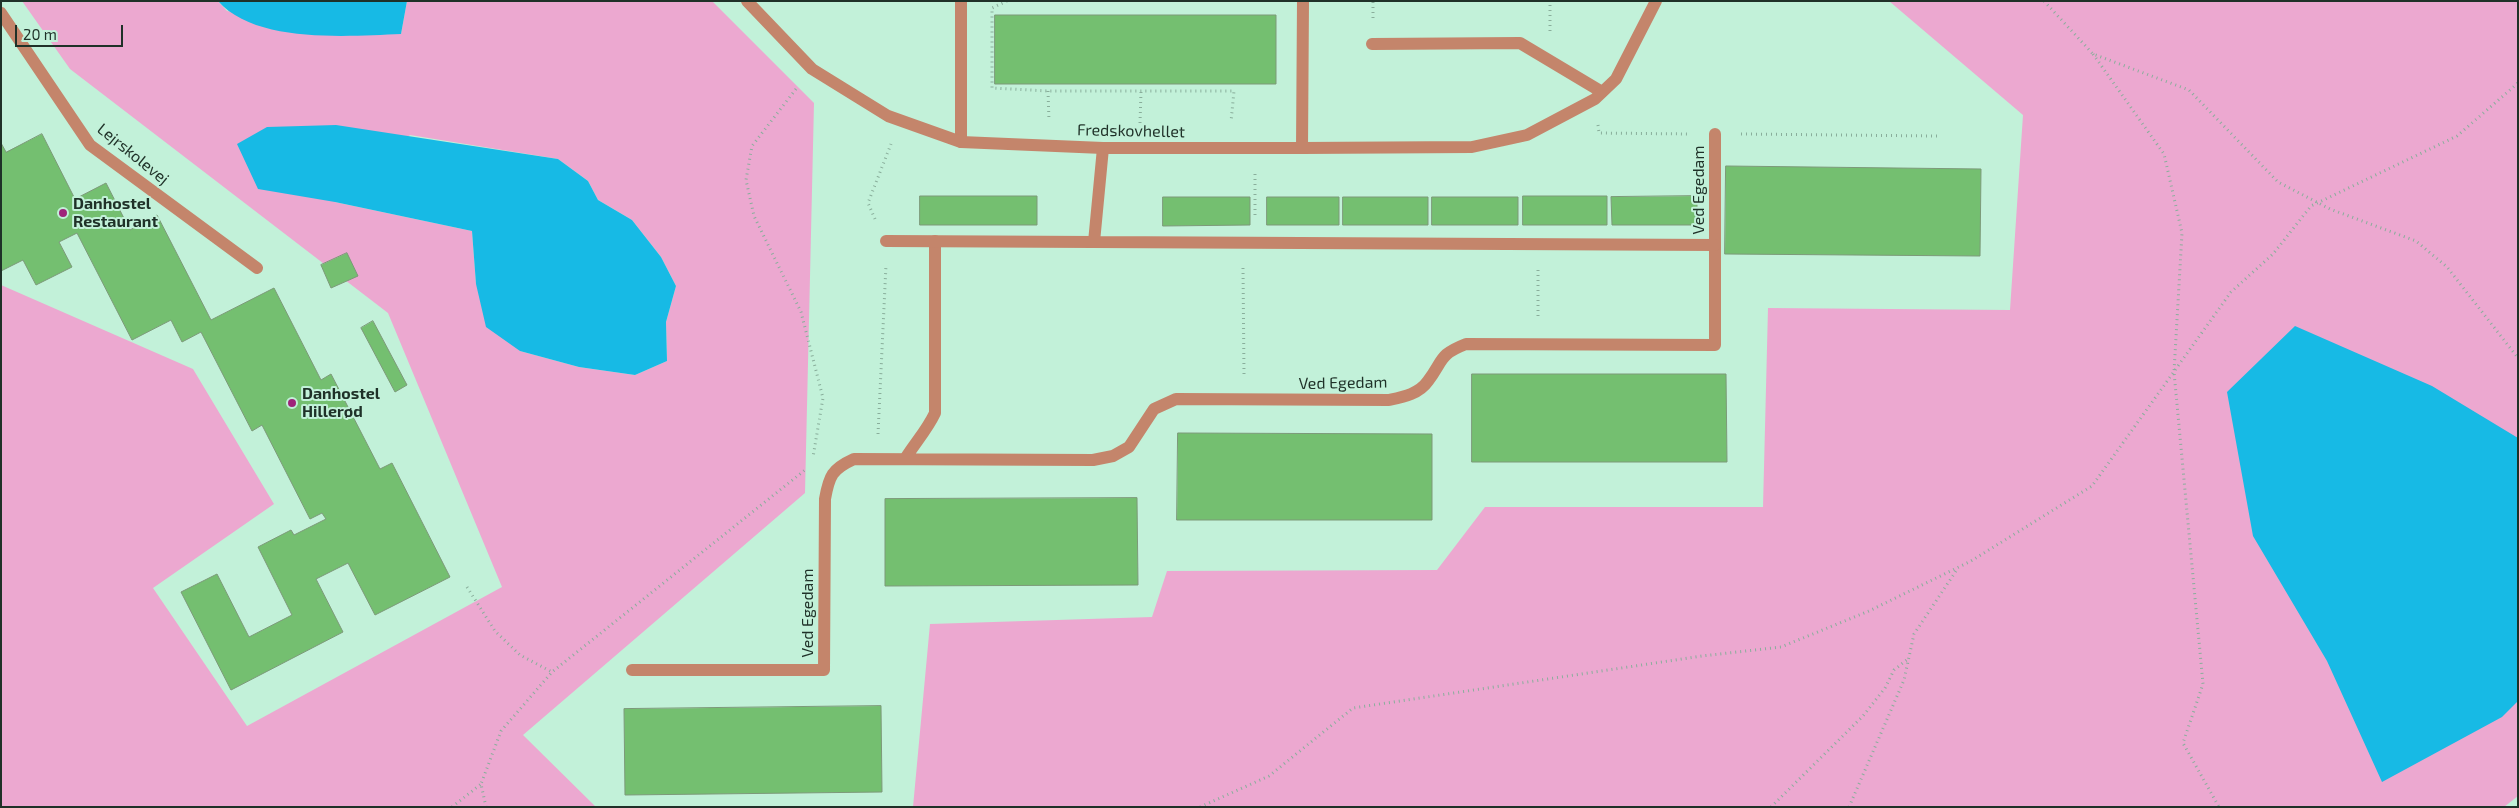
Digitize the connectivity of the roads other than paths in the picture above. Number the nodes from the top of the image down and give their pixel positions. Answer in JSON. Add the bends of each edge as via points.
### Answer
{"nodes":[{"id":1,"x":747,"y":1,"type":"edge"},
{"id":2,"x":961,"y":1,"type":"edge"},
{"id":3,"x":1303,"y":1,"type":"edge"},
{"id":4,"x":1656,"y":1,"type":"edge"},
{"id":5,"x":1,"y":13,"type":"edge"},
{"id":6,"x":1372,"y":44,"type":"dead end"},
{"id":7,"x":1602,"y":92,"type":"junction"},
{"id":8,"x":1715,"y":134,"type":"road end"},
{"id":9,"x":961,"y":142,"type":"junction"},
{"id":10,"x":1102,"y":148,"type":"junction"},
{"id":11,"x":1302,"y":148,"type":"junction"},
{"id":12,"x":886,"y":241,"type":"road end"},
{"id":13,"x":935,"y":242,"type":"junction"},
{"id":14,"x":1094,"y":242,"type":"junction"},
{"id":15,"x":1715,"y":245,"type":"junction"},
{"id":16,"x":257,"y":268,"type":"dead end"},
{"id":17,"x":905,"y":459,"type":"junction"},
{"id":18,"x":632,"y":670,"type":"dead end"}],
"edges":[{"from":1,"to":9,"type":"street","name":"Fredskovhellet","via":[[812,69],[888,116]]},
{"from":2,"to":9,"type":"street"},
{"from":3,"to":11,"type":"street"},
{"from":4,"to":7,"type":"street","name":"Fredskovhellet","via":[[1616,78]]},
{"from":5,"to":16,"type":"street","name":"Lejrskolevej","via":[[90,145]]},
{"from":6,"to":7,"type":"street","via":[[1520,43]]},
{"from":7,"to":11,"type":"street","name":"Fredskovhellet","via":[[1595,99],[1527,135],[1472,146]]},
{"from":8,"to":15,"type":"street","name":"Ved Egedam"},
{"from":9,"to":10,"type":"street","name":"Fredskovhellet"},
{"from":10,"to":11,"type":"street","name":"Fredskovhellet"},
{"from":10,"to":14,"type":"street"},
{"from":12,"to":13,"type":"street","name":"Ved Egedam"},
{"from":13,"to":14,"type":"street","name":"Ved Egedam"},
{"from":13,"to":17,"type":"street","via":[[935,412],[927,431]]},
{"from":14,"to":15,"type":"street","name":"Ved Egedam"},
{"from":15,"to":17,"type":"street","name":"Ved Egedam","via":[[1715,345],[1466,344],[1451,350],[1437,363],[1427,382],[1410,395],[1389,400],[1176,399],[1154,409],[1129,447],[1113,456],[1093,460]]},
{"from":17,"to":18,"type":"street","name":"Ved Egedam","via":[[854,459],[838,466],[829,480],[825,499],[824,670]]}]}
